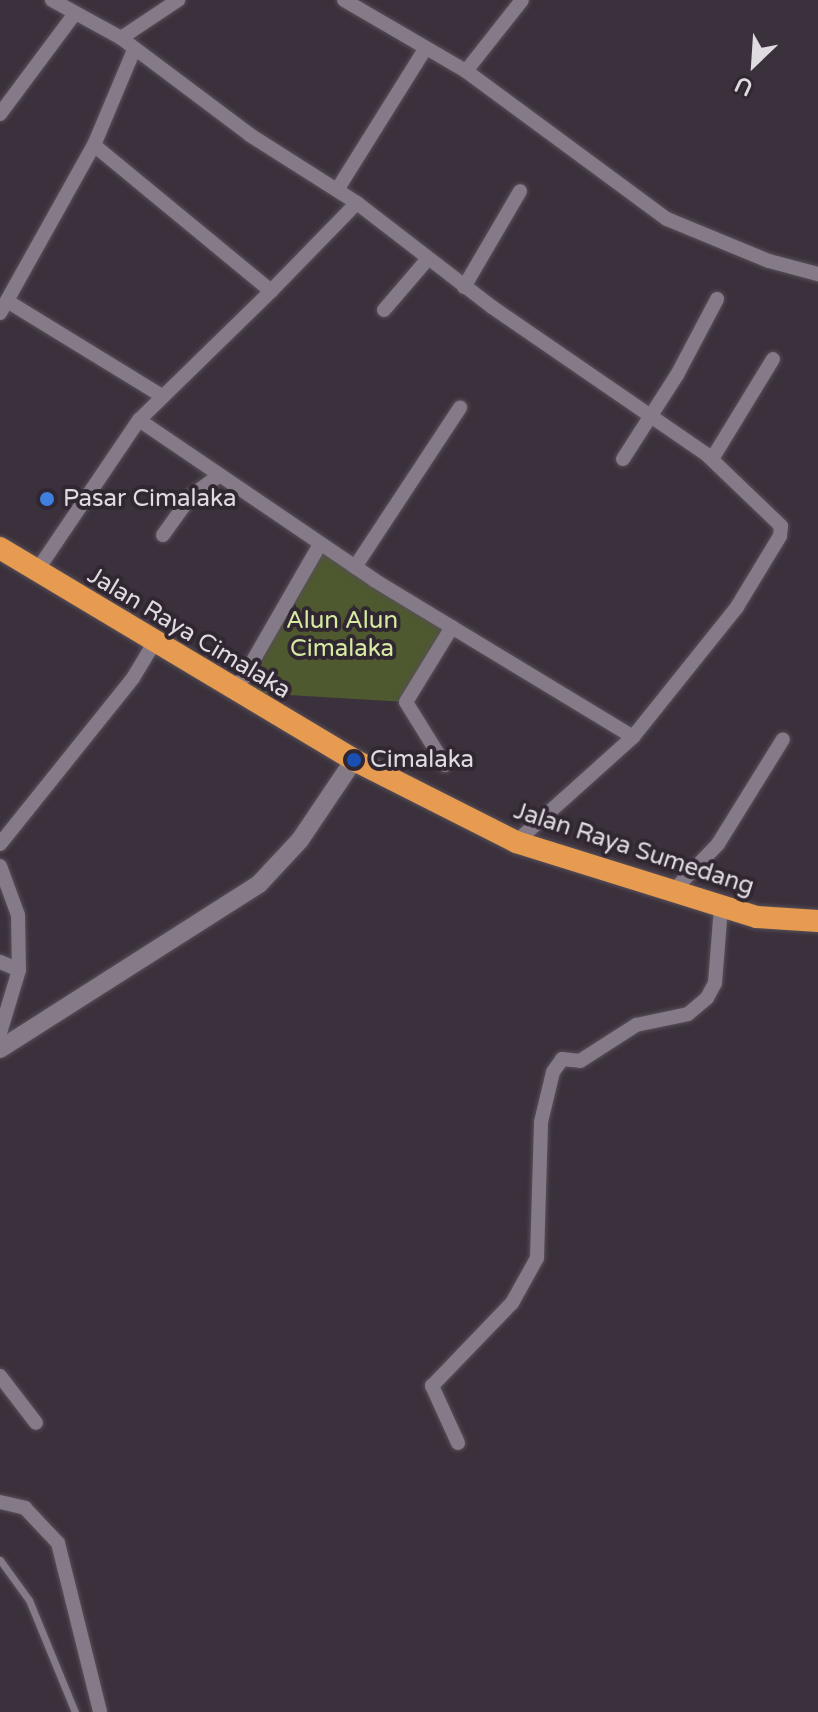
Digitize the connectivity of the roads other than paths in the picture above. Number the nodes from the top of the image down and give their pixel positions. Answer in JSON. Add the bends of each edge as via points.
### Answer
{"nodes":[{"id":1,"x":52,"y":0,"type":"edge"},
{"id":2,"x":178,"y":0,"type":"edge"},
{"id":3,"x":344,"y":0,"type":"edge"},
{"id":4,"x":522,"y":0,"type":"edge"},
{"id":5,"x":73,"y":16,"type":"junction"},
{"id":6,"x":121,"y":38,"type":"junction"},
{"id":7,"x":425,"y":49,"type":"junction"},
{"id":8,"x":134,"y":50,"type":"junction"},
{"id":9,"x":466,"y":71,"type":"junction"},
{"id":10,"x":0,"y":114,"type":"edge"},
{"id":11,"x":94,"y":145,"type":"junction"},
{"id":12,"x":337,"y":190,"type":"junction"},
{"id":13,"x":520,"y":191,"type":"dead end"},
{"id":14,"x":357,"y":203,"type":"junction"},
{"id":15,"x":426,"y":261,"type":"junction"},
{"id":16,"x":818,"y":274,"type":"edge"},
{"id":17,"x":464,"y":287,"type":"junction"},
{"id":18,"x":271,"y":291,"type":"junction"},
{"id":19,"x":717,"y":299,"type":"dead end"},
{"id":20,"x":3,"y":307,"type":"edge"},
{"id":21,"x":384,"y":310,"type":"dead end"},
{"id":22,"x":773,"y":359,"type":"dead end"},
{"id":23,"x":162,"y":396,"type":"junction"},
{"id":24,"x":460,"y":408,"type":"dead end"},
{"id":25,"x":649,"y":415,"type":"junction"},
{"id":26,"x":139,"y":420,"type":"junction"},
{"id":27,"x":623,"y":459,"type":"dead end"},
{"id":28,"x":712,"y":459,"type":"junction"},
{"id":29,"x":219,"y":476,"type":"junction"},
{"id":30,"x":163,"y":535,"type":"dead end"},
{"id":31,"x":320,"y":544,"type":"junction"},
{"id":32,"x":0,"y":548,"type":"edge"},
{"id":33,"x":355,"y":567,"type":"junction"},
{"id":34,"x":36,"y":572,"type":"junction"},
{"id":35,"x":452,"y":627,"type":"junction"},
{"id":36,"x":154,"y":643,"type":"junction"},
{"id":37,"x":235,"y":692,"type":"junction"},
{"id":38,"x":633,"y":737,"type":"junction"},
{"id":39,"x":783,"y":739,"type":"dead end"},
{"id":40,"x":354,"y":760,"type":"junction"},
{"id":41,"x":445,"y":765,"type":"dead end"},
{"id":42,"x":516,"y":842,"type":"junction"},
{"id":43,"x":1,"y":843,"type":"edge"},
{"id":44,"x":0,"y":866,"type":"edge"},
{"id":45,"x":673,"y":891,"type":"junction"},
{"id":46,"x":721,"y":906,"type":"junction"},
{"id":47,"x":818,"y":921,"type":"edge"},
{"id":48,"x":0,"y":962,"type":"edge"},
{"id":49,"x":19,"y":970,"type":"junction"},
{"id":50,"x":4,"y":1042,"type":"edge"},
{"id":51,"x":0,"y":1376,"type":"edge"},
{"id":52,"x":36,"y":1423,"type":"dead end"},
{"id":53,"x":458,"y":1443,"type":"dead end"},
{"id":54,"x":0,"y":1502,"type":"edge"},
{"id":55,"x":0,"y":1560,"type":"edge"},
{"id":56,"x":75,"y":1712,"type":"edge"},
{"id":57,"x":100,"y":1712,"type":"edge"}],
"edges":[{"from":1,"to":5,"type":"street"},
{"from":2,"to":6,"type":"street"},
{"from":3,"to":7,"type":"street"},
{"from":4,"to":9,"type":"street"},
{"from":5,"to":6,"type":"street"},
{"from":5,"to":10,"type":"street"},
{"from":6,"to":8,"type":"street"},
{"from":7,"to":9,"type":"street"},
{"from":7,"to":12,"type":"street"},
{"from":8,"to":11,"type":"street"},
{"from":8,"to":12,"type":"street","via":[[250,135]]},
{"from":9,"to":16,"type":"street","via":[[667,219],[769,261]]},
{"from":11,"to":18,"type":"street"},
{"from":11,"to":20,"type":"street"},
{"from":12,"to":14,"type":"street"},
{"from":13,"to":17,"type":"street"},
{"from":14,"to":15,"type":"street"},
{"from":14,"to":18,"type":"street"},
{"from":15,"to":17,"type":"street"},
{"from":15,"to":21,"type":"street"},
{"from":17,"to":25,"type":"street"},
{"from":18,"to":23,"type":"street"},
{"from":19,"to":25,"type":"street"},
{"from":20,"to":23,"type":"street"},
{"from":22,"to":28,"type":"street"},
{"from":23,"to":26,"type":"street"},
{"from":24,"to":33,"type":"street"},
{"from":25,"to":27,"type":"street"},
{"from":25,"to":28,"type":"street"},
{"from":26,"to":29,"type":"street"},
{"from":26,"to":34,"type":"street"},
{"from":28,"to":38,"type":"street","via":[[777,519],[780,536],[707,649]]},
{"from":29,"to":30,"type":"street","via":[[191,496]]},
{"from":29,"to":31,"type":"street"},
{"from":31,"to":33,"type":"street"},
{"from":31,"to":37,"type":"street"},
{"from":32,"to":34,"type":"highway","name":"Jalan Raya Cimalaka"},
{"from":33,"to":35,"type":"street"},
{"from":34,"to":36,"type":"highway","name":"Jalan Raya Cimalaka"},
{"from":35,"to":38,"type":"street"},
{"from":35,"to":41,"type":"street","via":[[406,702]]},
{"from":36,"to":37,"type":"highway","name":"Jalan Raya Cimalaka"},
{"from":36,"to":43,"type":"street","via":[[125,688]]},
{"from":37,"to":40,"type":"highway","name":"Jalan Raya Cimalaka"},
{"from":38,"to":42,"type":"street"},
{"from":39,"to":45,"type":"street","via":[[718,844]]},
{"from":40,"to":42,"type":"highway","name":"Jalan Raya Sumedang"},
{"from":40,"to":50,"type":"street","via":[[300,840],[259,884]]},
{"from":42,"to":45,"type":"highway","name":"Jalan Raya Sumedang"},
{"from":44,"to":49,"type":"street","via":[[18,915]]},
{"from":45,"to":46,"type":"highway","name":"Jalan Raya Sumedang"},
{"from":46,"to":47,"type":"highway","name":"Jalan Raya Sumedang","via":[[757,917]]},
{"from":46,"to":53,"type":"street","via":[[715,983],[707,998],[688,1014],[636,1025],[580,1061],[562,1059],[551,1075],[540,1131],[537,1258],[512,1303],[432,1386]]},
{"from":48,"to":49,"type":"street"},
{"from":49,"to":50,"type":"street"},
{"from":51,"to":52,"type":"street"},
{"from":54,"to":57,"type":"street","via":[[25,1508],[51,1530],[62,1552]]},
{"from":55,"to":56,"type":"lane","via":[[35,1611]]}]}
